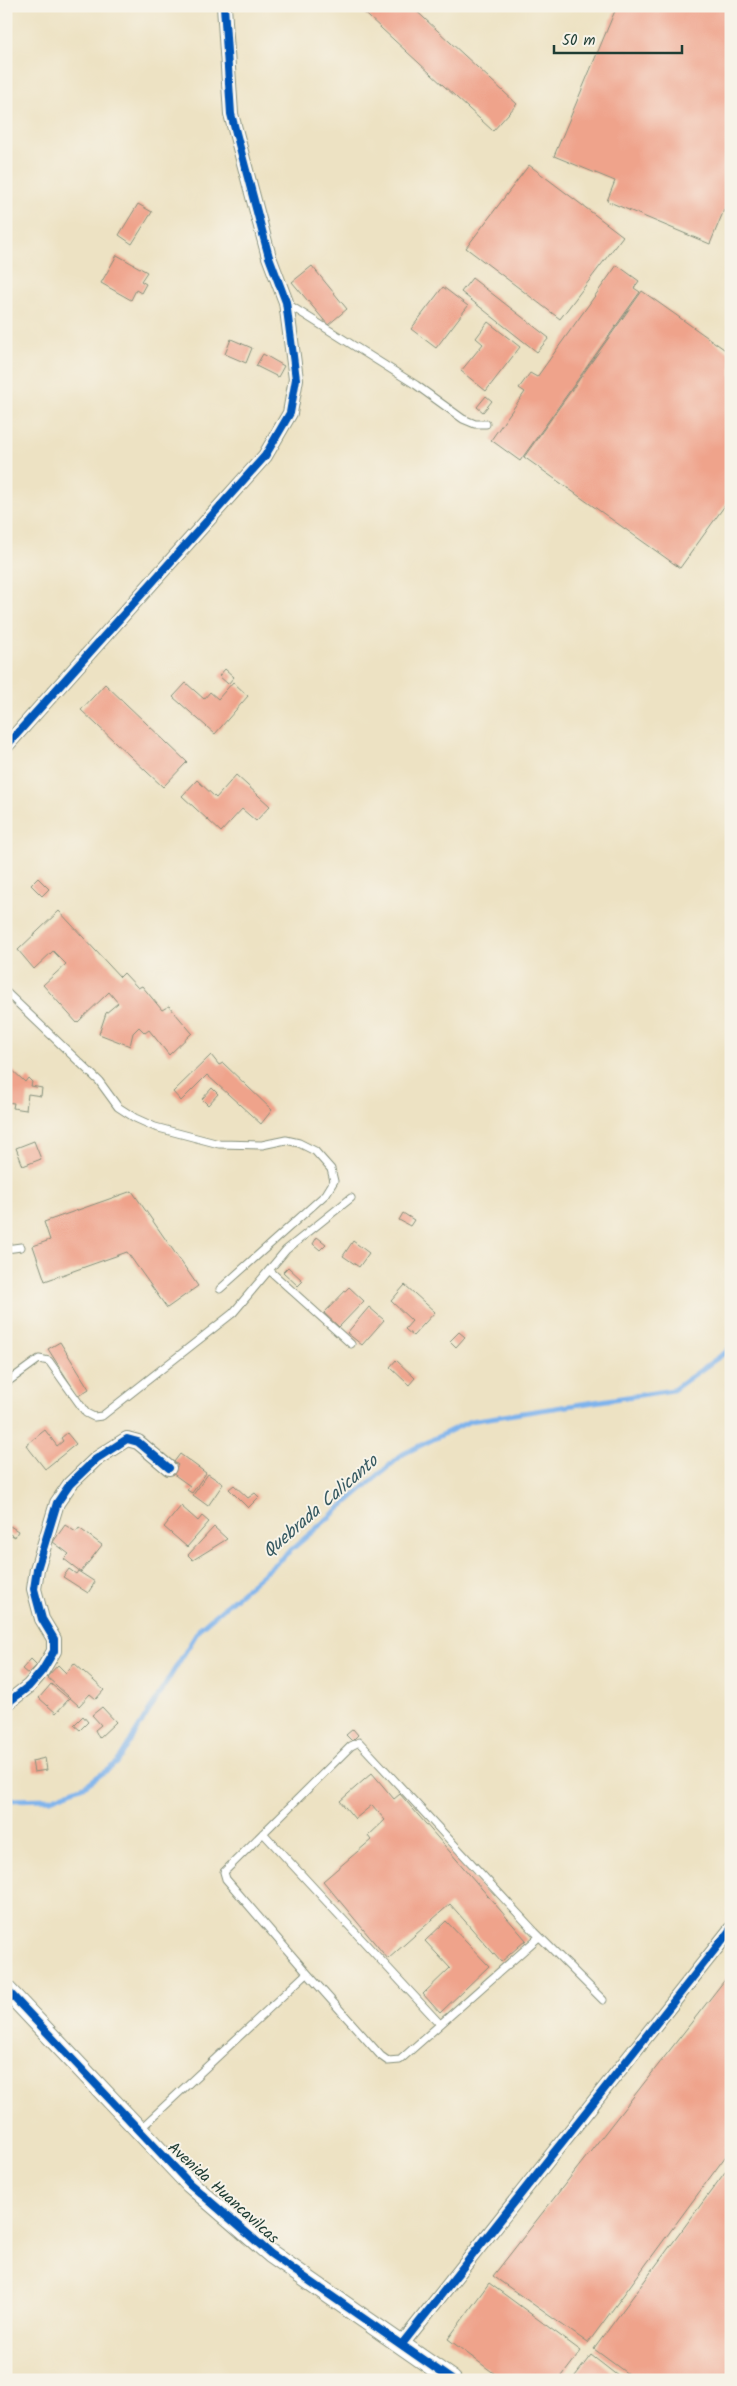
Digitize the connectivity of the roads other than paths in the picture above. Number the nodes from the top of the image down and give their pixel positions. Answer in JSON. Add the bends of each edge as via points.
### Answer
{"nodes":[{"id":1,"x":224,"y":6,"type":"edge"},
{"id":2,"x":286,"y":302,"type":"junction"},
{"id":3,"x":486,"y":424,"type":"dead end"},
{"id":4,"x":6,"y":746,"type":"edge"},
{"id":5,"x":6,"y":992,"type":"edge"},
{"id":6,"x":351,"y":1198,"type":"dead end"},
{"id":7,"x":21,"y":1247,"type":"dead end"},
{"id":8,"x":6,"y":1249,"type":"edge"},
{"id":9,"x":269,"y":1270,"type":"junction"},
{"id":10,"x":220,"y":1289,"type":"dead end"},
{"id":11,"x":351,"y":1344,"type":"dead end"},
{"id":12,"x":6,"y":1383,"type":"edge"},
{"id":13,"x":169,"y":1468,"type":"dead end"},
{"id":14,"x":6,"y":1704,"type":"edge"},
{"id":15,"x":263,"y":1833,"type":"junction"},
{"id":16,"x":731,"y":1929,"type":"edge"},
{"id":17,"x":539,"y":1937,"type":"junction"},
{"id":18,"x":307,"y":1973,"type":"junction"},
{"id":19,"x":6,"y":1989,"type":"edge"},
{"id":20,"x":603,"y":2000,"type":"dead end"},
{"id":21,"x":440,"y":2024,"type":"junction"},
{"id":22,"x":138,"y":2130,"type":"junction"},
{"id":23,"x":402,"y":2344,"type":"junction"},
{"id":24,"x":452,"y":2380,"type":"edge"}],
"edges":[{"from":1,"to":2,"type":"street","via":[[231,114],[269,257]]},
{"from":2,"to":3,"type":"lane","via":[[463,419]]},
{"from":2,"to":4,"type":"street","via":[[296,379],[290,414],[266,456]]},
{"from":5,"to":10,"type":"lane","via":[[99,1081],[118,1107],[135,1118],[155,1127],[219,1144],[262,1145],[286,1140],[315,1151],[331,1169],[334,1181],[326,1194]]},
{"from":6,"to":9,"type":"lane","via":[[286,1250]]},
{"from":7,"to":8,"type":"lane"},
{"from":9,"to":11,"type":"lane"},
{"from":9,"to":12,"type":"lane","via":[[233,1314],[102,1416],[86,1413],[49,1362],[43,1359]]},
{"from":13,"to":14,"type":"street","via":[[138,1442],[127,1439],[96,1459],[70,1484],[57,1503],[34,1589],[42,1619],[54,1639],[54,1652],[29,1686]]},
{"from":15,"to":17,"type":"lane","via":[[351,1746],[359,1742]]},
{"from":15,"to":18,"type":"lane","via":[[224,1872],[224,1877]]},
{"from":15,"to":21,"type":"lane"},
{"from":16,"to":23,"type":"street"},
{"from":17,"to":20,"type":"lane"},
{"from":17,"to":21,"type":"lane"},
{"from":18,"to":21,"type":"lane","via":[[388,2061],[400,2060]]},
{"from":18,"to":22,"type":"lane"},
{"from":19,"to":22,"type":"street","name":"Avenida Huancavilcas"},
{"from":22,"to":23,"type":"street","name":"Avenida Huancavilcas","via":[[190,2184],[271,2254]]},
{"from":23,"to":24,"type":"street","name":"Avenida Huancavilcas"}]}
